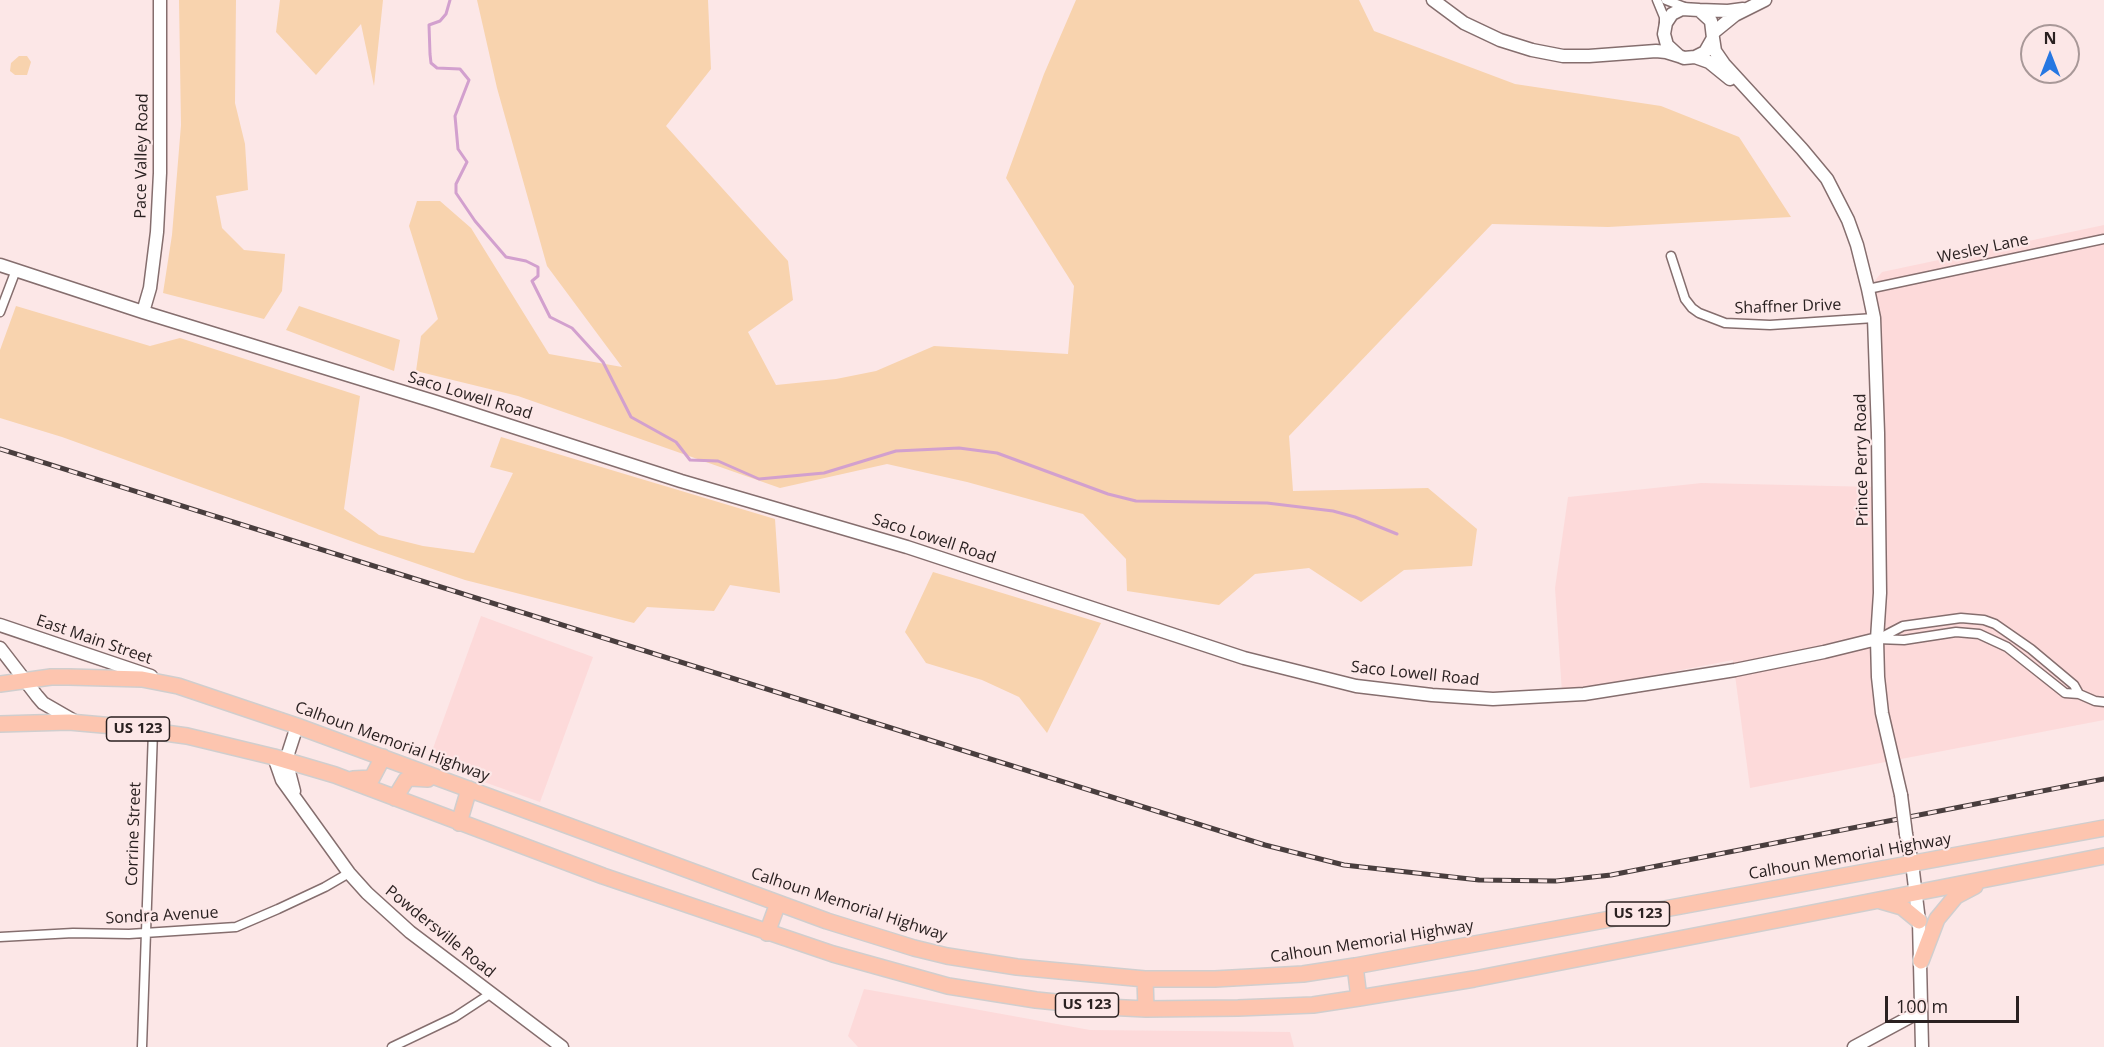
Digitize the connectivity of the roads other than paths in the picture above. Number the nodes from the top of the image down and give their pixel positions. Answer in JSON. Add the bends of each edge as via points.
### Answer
{"nodes":[{"id":1,"x":160,"y":0,"type":"edge"},
{"id":2,"x":1433,"y":0,"type":"edge"},
{"id":3,"x":1657,"y":0,"type":"edge"},
{"id":4,"x":1666,"y":0,"type":"edge"},
{"id":5,"x":1765,"y":0,"type":"edge"},
{"id":6,"x":1750,"y":8,"type":"junction"},
{"id":7,"x":1693,"y":9,"type":"junction"},
{"id":8,"x":1664,"y":32,"type":"junction"},
{"id":9,"x":1714,"y":35,"type":"junction"},
{"id":10,"x":1622,"y":54,"type":"junction"},
{"id":11,"x":1679,"y":56,"type":"junction"},
{"id":12,"x":1695,"y":57,"type":"junction"},
{"id":13,"x":1748,"y":92,"type":"junction"},
{"id":14,"x":2104,"y":239,"type":"edge"},
{"id":15,"x":1671,"y":256,"type":"dead end"},
{"id":16,"x":0,"y":265,"type":"edge"},
{"id":17,"x":15,"y":270,"type":"junction"},
{"id":18,"x":1868,"y":289,"type":"junction"},
{"id":19,"x":0,"y":312,"type":"edge"},
{"id":20,"x":143,"y":312,"type":"junction"},
{"id":21,"x":1874,"y":318,"type":"junction"},
{"id":22,"x":0,"y":625,"type":"edge"},
{"id":23,"x":1876,"y":639,"type":"junction"},
{"id":24,"x":0,"y":648,"type":"edge"},
{"id":25,"x":24,"y":680,"type":"junction"},
{"id":26,"x":0,"y":684,"type":"edge"},
{"id":27,"x":178,"y":686,"type":"junction"},
{"id":28,"x":2079,"y":694,"type":"junction"},
{"id":29,"x":2104,"y":702,"type":"edge"},
{"id":30,"x":78,"y":723,"type":"junction"},
{"id":31,"x":0,"y":724,"type":"edge"},
{"id":32,"x":297,"y":726,"type":"junction"},
{"id":33,"x":153,"y":730,"type":"junction"},
{"id":34,"x":280,"y":758,"type":"junction"},
{"id":35,"x":382,"y":758,"type":"junction"},
{"id":36,"x":344,"y":779,"type":"junction"},
{"id":37,"x":443,"y":779,"type":"junction"},
{"id":38,"x":469,"y":789,"type":"junction"},
{"id":39,"x":395,"y":798,"type":"junction"},
{"id":40,"x":459,"y":823,"type":"junction"},
{"id":41,"x":2104,"y":828,"type":"edge"},
{"id":42,"x":2104,"y":855,"type":"edge"},
{"id":43,"x":1912,"y":863,"type":"junction"},
{"id":44,"x":349,"y":873,"type":"junction"},
{"id":45,"x":1991,"y":878,"type":"junction"},
{"id":46,"x":1916,"y":893,"type":"junction"},
{"id":47,"x":1878,"y":900,"type":"junction"},
{"id":48,"x":778,"y":903,"type":"junction"},
{"id":49,"x":1919,"y":921,"type":"junction"},
{"id":50,"x":146,"y":933,"type":"junction"},
{"id":51,"x":767,"y":933,"type":"junction"},
{"id":52,"x":0,"y":937,"type":"edge"},
{"id":53,"x":1921,"y":961,"type":"junction"},
{"id":54,"x":1355,"y":966,"type":"junction"},
{"id":55,"x":1145,"y":979,"type":"junction"},
{"id":56,"x":490,"y":994,"type":"junction"},
{"id":57,"x":1359,"y":998,"type":"junction"},
{"id":58,"x":1146,"y":1009,"type":"junction"},
{"id":59,"x":1921,"y":1011,"type":"junction"},
{"id":60,"x":142,"y":1047,"type":"edge"},
{"id":61,"x":392,"y":1047,"type":"edge"},
{"id":62,"x":562,"y":1047,"type":"edge"},
{"id":63,"x":1854,"y":1047,"type":"edge"},
{"id":64,"x":1922,"y":1047,"type":"edge"}],
"edges":[{"from":1,"to":20,"type":"street","name":"Pace Valley Road","via":[[157,232]]},
{"from":2,"to":10,"type":"street","via":[[1464,22],[1532,50],[1563,56]]},
{"from":3,"to":8,"type":"street","via":[[1664,17]]},
{"from":4,"to":7,"type":"street"},
{"from":5,"to":6,"type":"street"},
{"from":6,"to":7,"type":"street"},
{"from":6,"to":9,"type":"street","via":[[1735,15]]},
{"from":7,"to":8,"type":"street","via":[[1672,14]]},
{"from":7,"to":9,"type":"street","via":[[1708,17]]},
{"from":8,"to":10,"type":"street","via":[[1647,46]]},
{"from":8,"to":11,"type":"street","via":[[1666,45]]},
{"from":9,"to":12,"type":"street","via":[[1709,48]]},
{"from":9,"to":13,"type":"street","name":"Prince Perry Road","via":[[1715,51]]},
{"from":10,"to":11,"type":"street","via":[[1656,51]]},
{"from":11,"to":12,"type":"street"},
{"from":12,"to":13,"type":"street","name":"Prince Perry Road","via":[[1709,62]]},
{"from":13,"to":18,"type":"street","name":"Prince Perry Road","via":[[1827,179],[1851,228]]},
{"from":14,"to":18,"type":"street","name":"Wesley Lane"},
{"from":15,"to":21,"type":"street","name":"Shaffner Drive","via":[[1685,299],[1692,308],[1725,324]]},
{"from":16,"to":17,"type":"street","name":"Saco Lowell Road"},
{"from":17,"to":19,"type":"street"},
{"from":17,"to":20,"type":"street","name":"Saco Lowell Road"},
{"from":18,"to":21,"type":"street","name":"Prince Perry Road"},
{"from":20,"to":23,"type":"street","name":"Saco Lowell Road","via":[[681,481],[907,547],[1244,658],[1356,686],[1493,699],[1584,694],[1735,670]]},
{"from":21,"to":23,"type":"street","name":"Prince Perry Road","via":[[1880,520]]},
{"from":22,"to":27,"type":"street","name":"East Main Street"},
{"from":23,"to":28,"type":"street","via":[[1904,640],[1956,632],[1979,634],[2007,647],[2065,693]]},
{"from":23,"to":28,"type":"street","via":[[1904,626],[1961,618],[1984,620],[2031,649],[2074,685]]},
{"from":23,"to":43,"type":"street","name":"Prince Perry Road","bridge":true,"via":[[1882,713]]},
{"from":24,"to":25,"type":"street"},
{"from":25,"to":26,"type":"highway","name":"Calhoun Memorial Highway","number":"US 123"},
{"from":25,"to":27,"type":"highway","name":"Calhoun Memorial Highway","number":"US 123","via":[[111,677]]},
{"from":25,"to":30,"type":"street","via":[[44,703]]},
{"from":27,"to":32,"type":"highway","name":"Calhoun Memorial Highway","number":"US 123"},
{"from":28,"to":29,"type":"street"},
{"from":30,"to":31,"type":"highway","number":"US 123"},
{"from":30,"to":33,"type":"highway","number":"US 123"},
{"from":32,"to":34,"type":"street"},
{"from":32,"to":35,"type":"highway","name":"Calhoun Memorial Highway","number":"US 123"},
{"from":33,"to":34,"type":"highway","number":"US 123"},
{"from":33,"to":50,"type":"street","name":"Corrine Street"},
{"from":34,"to":36,"type":"highway","number":"US 123"},
{"from":34,"to":44,"type":"street","name":"Powdersville Road","via":[[282,780]]},
{"from":35,"to":36,"type":"highway","via":[[372,778]]},
{"from":35,"to":37,"type":"highway","name":"Calhoun Memorial Highway","number":"US 123"},
{"from":36,"to":39,"type":"highway","number":"US 123"},
{"from":37,"to":38,"type":"highway","name":"Calhoun Memorial Highway","number":"US 123"},
{"from":37,"to":39,"type":"highway","via":[[411,778],[401,785]]},
{"from":38,"to":40,"type":"highway"},
{"from":38,"to":48,"type":"highway","name":"Calhoun Memorial Highway","number":"US 123"},
{"from":39,"to":40,"type":"highway","number":"US 123"},
{"from":40,"to":51,"type":"highway","number":"US 123"},
{"from":41,"to":43,"type":"highway","name":"Calhoun Memorial Highway","number":"US 123"},
{"from":42,"to":45,"type":"highway","number":"US 123"},
{"from":43,"to":46,"type":"street","name":"Prince Perry Road"},
{"from":43,"to":54,"type":"highway","name":"Calhoun Memorial Highway","number":"US 123"},
{"from":44,"to":50,"type":"street","name":"Sondra Avenue","via":[[236,927]]},
{"from":44,"to":56,"type":"street","name":"Powdersville Road","via":[[410,932]]},
{"from":45,"to":46,"type":"highway","number":"US 123"},
{"from":45,"to":53,"type":"highway","via":[[1956,896],[1937,919]]},
{"from":46,"to":47,"type":"highway","number":"US 123"},
{"from":46,"to":49,"type":"street","name":"Prince Perry Road"},
{"from":47,"to":49,"type":"highway","via":[[1902,907]]},
{"from":47,"to":57,"type":"highway","number":"US 123"},
{"from":48,"to":51,"type":"highway"},
{"from":48,"to":55,"type":"highway","name":"Calhoun Memorial Highway","number":"US 123","via":[[947,956]]},
{"from":49,"to":53,"type":"street","name":"Prince Perry Road"},
{"from":50,"to":52,"type":"street","name":"Sondra Avenue"},
{"from":50,"to":60,"type":"street","name":"Corrine Street"},
{"from":51,"to":58,"type":"highway","number":"US 123","via":[[948,986],[1036,1000]]},
{"from":53,"to":59,"type":"street","name":"Prince Perry Road"},
{"from":54,"to":55,"type":"highway","name":"Calhoun Memorial Highway","number":"US 123","via":[[1215,980]]},
{"from":54,"to":57,"type":"highway"},
{"from":55,"to":58,"type":"highway"},
{"from":56,"to":61,"type":"street","via":[[455,1017]]},
{"from":56,"to":62,"type":"street","name":"Powdersville Road"},
{"from":57,"to":58,"type":"highway","number":"US 123","via":[[1313,1005]]},
{"from":59,"to":63,"type":"street"},
{"from":59,"to":64,"type":"street","name":"Prince Perry Road"}]}
